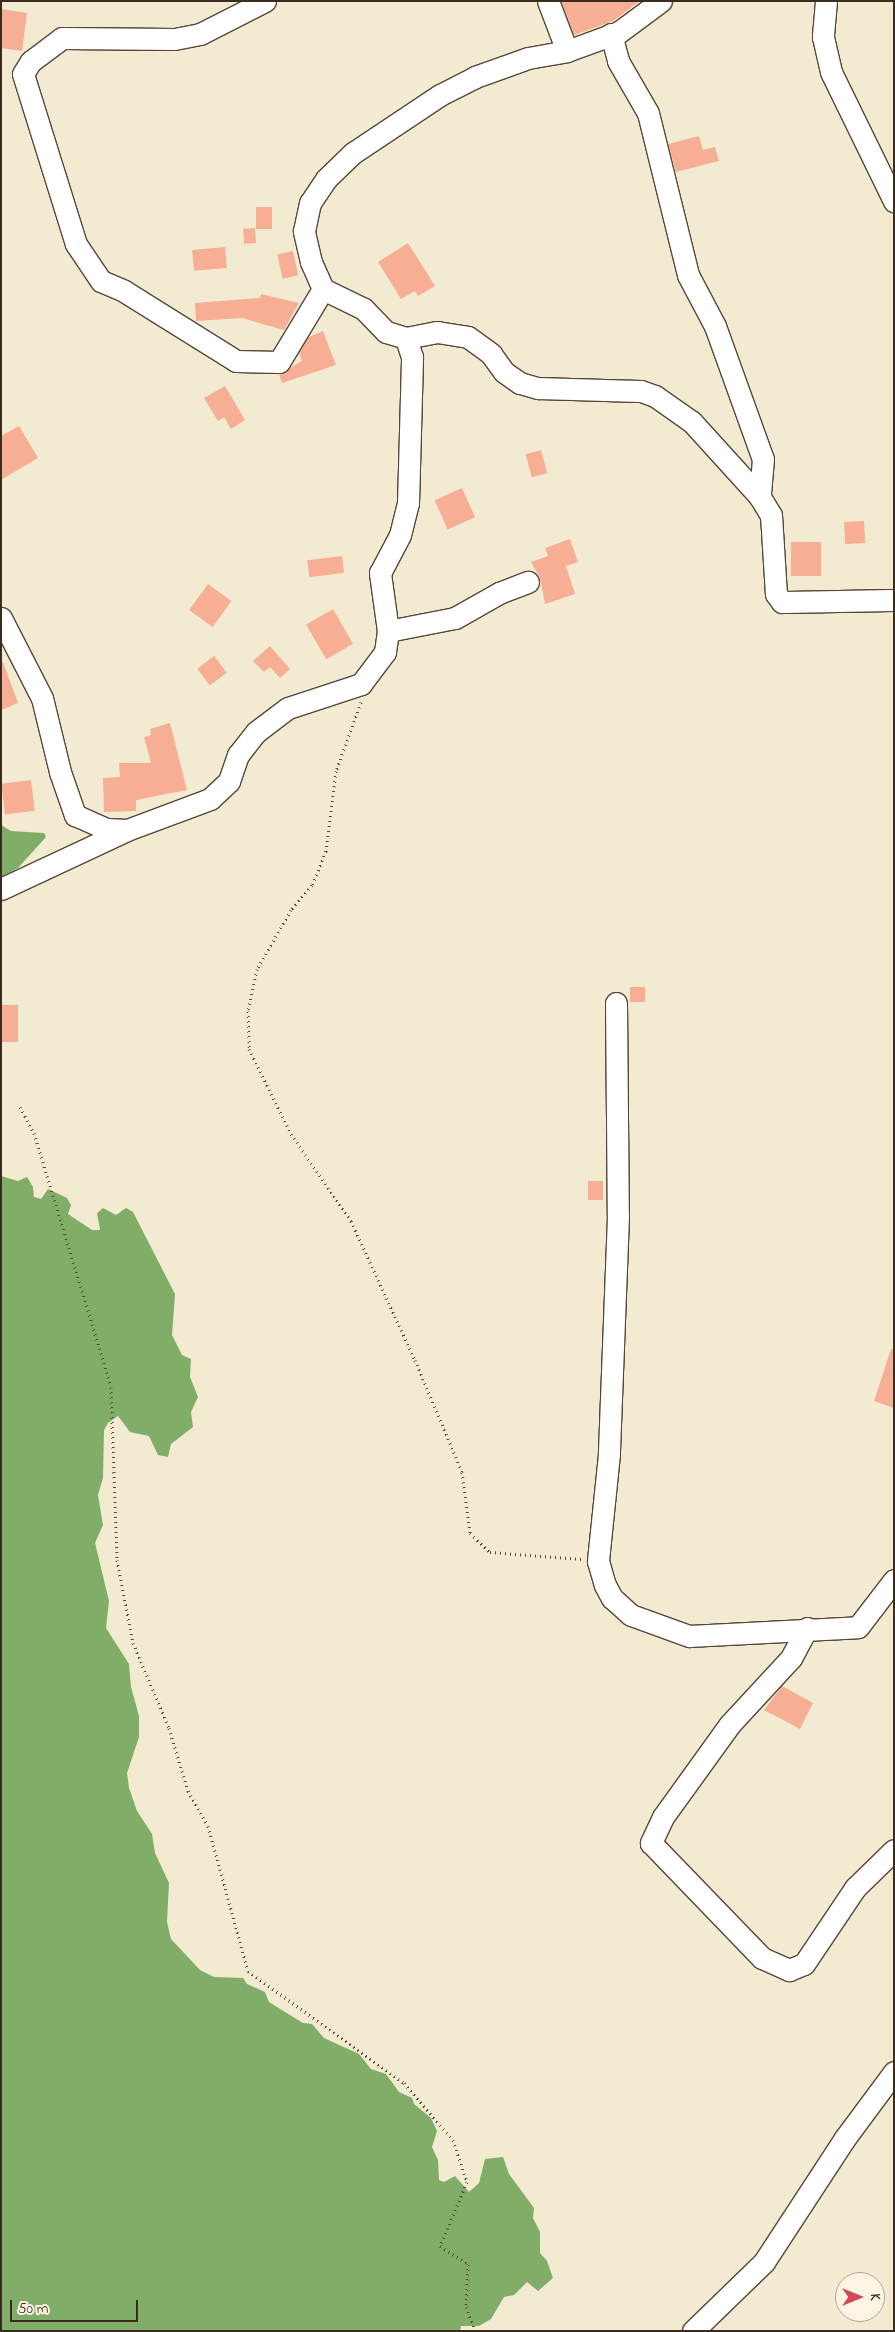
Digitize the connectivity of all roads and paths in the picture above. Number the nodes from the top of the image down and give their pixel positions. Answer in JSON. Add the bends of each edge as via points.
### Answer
{"nodes":[{"id":1,"x":265,"y":1,"type":"edge"},
{"id":2,"x":548,"y":1,"type":"edge"},
{"id":3,"x":661,"y":1,"type":"edge"},
{"id":4,"x":826,"y":1,"type":"edge"},
{"id":5,"x":611,"y":34,"type":"junction"},
{"id":6,"x":567,"y":51,"type":"junction"},
{"id":7,"x":894,"y":201,"type":"edge"},
{"id":8,"x":323,"y":289,"type":"junction"},
{"id":9,"x":406,"y":338,"type":"junction"},
{"id":10,"x":760,"y":497,"type":"junction"},
{"id":11,"x":528,"y":582,"type":"dead end"},
{"id":12,"x":894,"y":600,"type":"edge"},
{"id":13,"x":1,"y":618,"type":"edge"},
{"id":14,"x":388,"y":631,"type":"junction"},
{"id":15,"x":361,"y":684,"type":"junction"},
{"id":16,"x":127,"y":830,"type":"junction"},
{"id":17,"x":1,"y":889,"type":"edge"},
{"id":18,"x":616,"y":1003,"type":"dead end"},
{"id":19,"x":20,"y":1107,"type":"dead end"},
{"id":20,"x":598,"y":1561,"type":"junction"},
{"id":21,"x":894,"y":1580,"type":"edge"},
{"id":22,"x":807,"y":1628,"type":"junction"},
{"id":23,"x":894,"y":1850,"type":"edge"},
{"id":24,"x":894,"y":2072,"type":"edge"},
{"id":25,"x":475,"y":2331,"type":"edge"},
{"id":26,"x":693,"y":2331,"type":"edge"}],
"edges":[{"from":1,"to":8,"type":"street","via":[[200,34],[174,40],[62,38],[31,62],[23,74],[76,244],[101,281],[236,361],[279,362]]},
{"from":2,"to":6,"type":"street"},
{"from":3,"to":5,"type":"street"},
{"from":4,"to":7,"type":"street","via":[[823,37],[831,72]]},
{"from":5,"to":6,"type":"street"},
{"from":5,"to":10,"type":"street","via":[[618,60],[648,113],[688,275],[715,326],[763,459],[764,486]]},
{"from":6,"to":8,"type":"street","via":[[528,58],[475,77],[400,120],[326,179],[310,203],[304,231],[311,262]]},
{"from":8,"to":9,"type":"street","via":[[364,309],[386,332]]},
{"from":9,"to":10,"type":"street","via":[[437,332],[468,337],[491,354],[512,378],[538,388],[641,391],[655,396],[692,422]]},
{"from":9,"to":14,"type":"street","via":[[412,356],[411,471],[400,535],[380,573]]},
{"from":10,"to":12,"type":"street","via":[[771,515],[776,594],[782,602]]},
{"from":11,"to":14,"type":"street","via":[[499,593],[455,618]]},
{"from":13,"to":16,"type":"street","via":[[42,698],[60,772],[75,815],[90,824]]},
{"from":14,"to":15,"type":"street","via":[[385,652]]},
{"from":15,"to":16,"type":"street","via":[[288,708],[256,732],[238,755],[229,781],[210,799]]},
{"from":15,"to":20,"type":"path","via":[[361,704],[336,771],[326,851],[312,886],[272,939],[251,990],[249,1049],[290,1134],[350,1221],[415,1360],[462,1472],[470,1533],[490,1552]]},
{"from":16,"to":17,"type":"street"},
{"from":18,"to":20,"type":"street","via":[[618,1216],[609,1454]]},
{"from":19,"to":25,"type":"path","via":[[34,1133],[111,1387],[117,1560],[133,1644],[170,1728],[188,1791],[208,1826],[248,1971],[404,2083],[454,2140],[467,2182],[440,2246],[468,2264],[466,2308]]},
{"from":20,"to":22,"type":"street","via":[[612,1598],[631,1615],[689,1636]]},
{"from":21,"to":22,"type":"street","via":[[858,1627]]},
{"from":22,"to":23,"type":"street","via":[[791,1658],[730,1724],[663,1817],[651,1843],[762,1958],[789,1970],[804,1964],[855,1888]]},
{"from":24,"to":26,"type":"street","via":[[845,2138],[764,2262]]}]}
